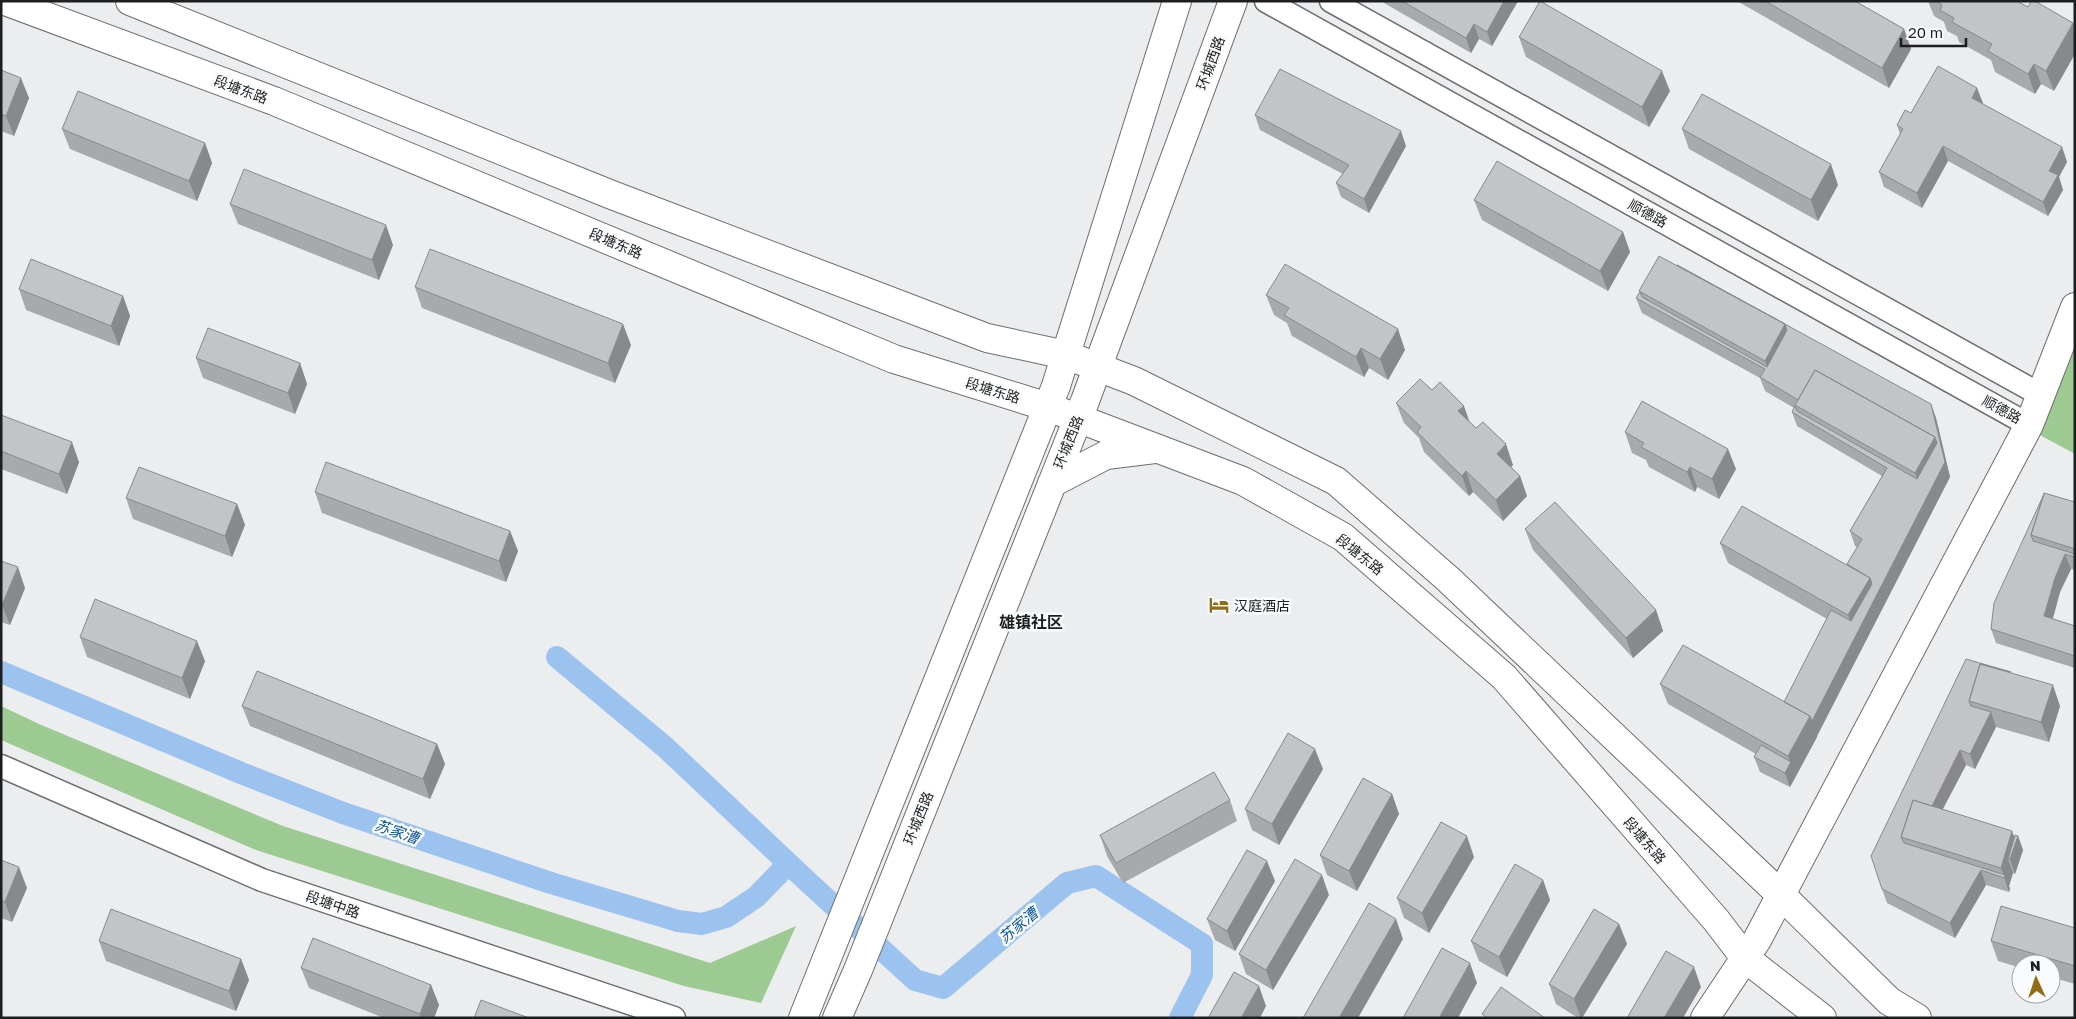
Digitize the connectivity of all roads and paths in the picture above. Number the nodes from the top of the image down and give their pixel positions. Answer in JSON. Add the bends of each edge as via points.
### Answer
{"nodes":[{"id":1,"x":5,"y":1,"type":"edge"},
{"id":2,"x":130,"y":1,"type":"edge"},
{"id":3,"x":1177,"y":1,"type":"edge"},
{"id":4,"x":1233,"y":1,"type":"edge"},
{"id":5,"x":1266,"y":1,"type":"edge"},
{"id":6,"x":1331,"y":1,"type":"edge"},
{"id":7,"x":2075,"y":307,"type":"edge"},
{"id":8,"x":1066,"y":355,"type":"junction"},
{"id":9,"x":1098,"y":366,"type":"junction"},
{"id":10,"x":2041,"y":395,"type":"junction"},
{"id":11,"x":1048,"y":407,"type":"junction"},
{"id":12,"x":1078,"y":418,"type":"junction"},
{"id":13,"x":2029,"y":425,"type":"junction"},
{"id":14,"x":1156,"y":449,"type":"junction"},
{"id":15,"x":1052,"y":483,"type":"junction"},
{"id":16,"x":1,"y":766,"type":"edge"},
{"id":17,"x":1781,"y":895,"type":"junction"},
{"id":18,"x":1745,"y":958,"type":"junction"},
{"id":19,"x":674,"y":1018,"type":"edge"},
{"id":20,"x":803,"y":1018,"type":"edge"},
{"id":21,"x":837,"y":1018,"type":"edge"},
{"id":22,"x":1705,"y":1018,"type":"edge"},
{"id":23,"x":1822,"y":1018,"type":"edge"},
{"id":24,"x":1917,"y":1018,"type":"edge"}],
"edges":[{"from":1,"to":11,"type":"main road","name":"段塘东路","via":[[274,101],[894,359]]},
{"from":2,"to":8,"type":"main road","via":[[603,191],[987,338]]},
{"from":3,"to":8,"type":"main road"},
{"from":4,"to":9,"type":"main road","name":"环城西路"},
{"from":5,"to":13,"type":"street","name":"顺德路"},
{"from":6,"to":10,"type":"street"},
{"from":7,"to":10,"type":"main road"},
{"from":8,"to":9,"type":"main road"},
{"from":8,"to":11,"type":"main road"},
{"from":9,"to":12,"type":"main road","name":"环城西路"},
{"from":9,"to":17,"type":"main road","via":[[1336,481],[1448,580]]},
{"from":10,"to":13,"type":"main road"},
{"from":11,"to":12,"type":"main road","name":"段塘东路"},
{"from":11,"to":20,"type":"main road"},
{"from":12,"to":14,"type":"main road","name":"段塘东路"},
{"from":12,"to":15,"type":"main road","name":"环城西路"},
{"from":13,"to":17,"type":"main road"},
{"from":14,"to":15,"type":"main road","via":[[1106,455]]},
{"from":14,"to":18,"type":"main road","name":"段塘东路","via":[[1243,482],[1343,537],[1504,677],[1716,920]]},
{"from":15,"to":21,"type":"main road","name":"环城西路"},
{"from":16,"to":19,"type":"street","name":"段塘中路","via":[[262,880]]},
{"from":17,"to":18,"type":"main road"},
{"from":17,"to":24,"type":"main road","via":[[1889,1001]]},
{"from":18,"to":22,"type":"main road"},
{"from":18,"to":23,"type":"main road","name":"段塘东路"}]}
